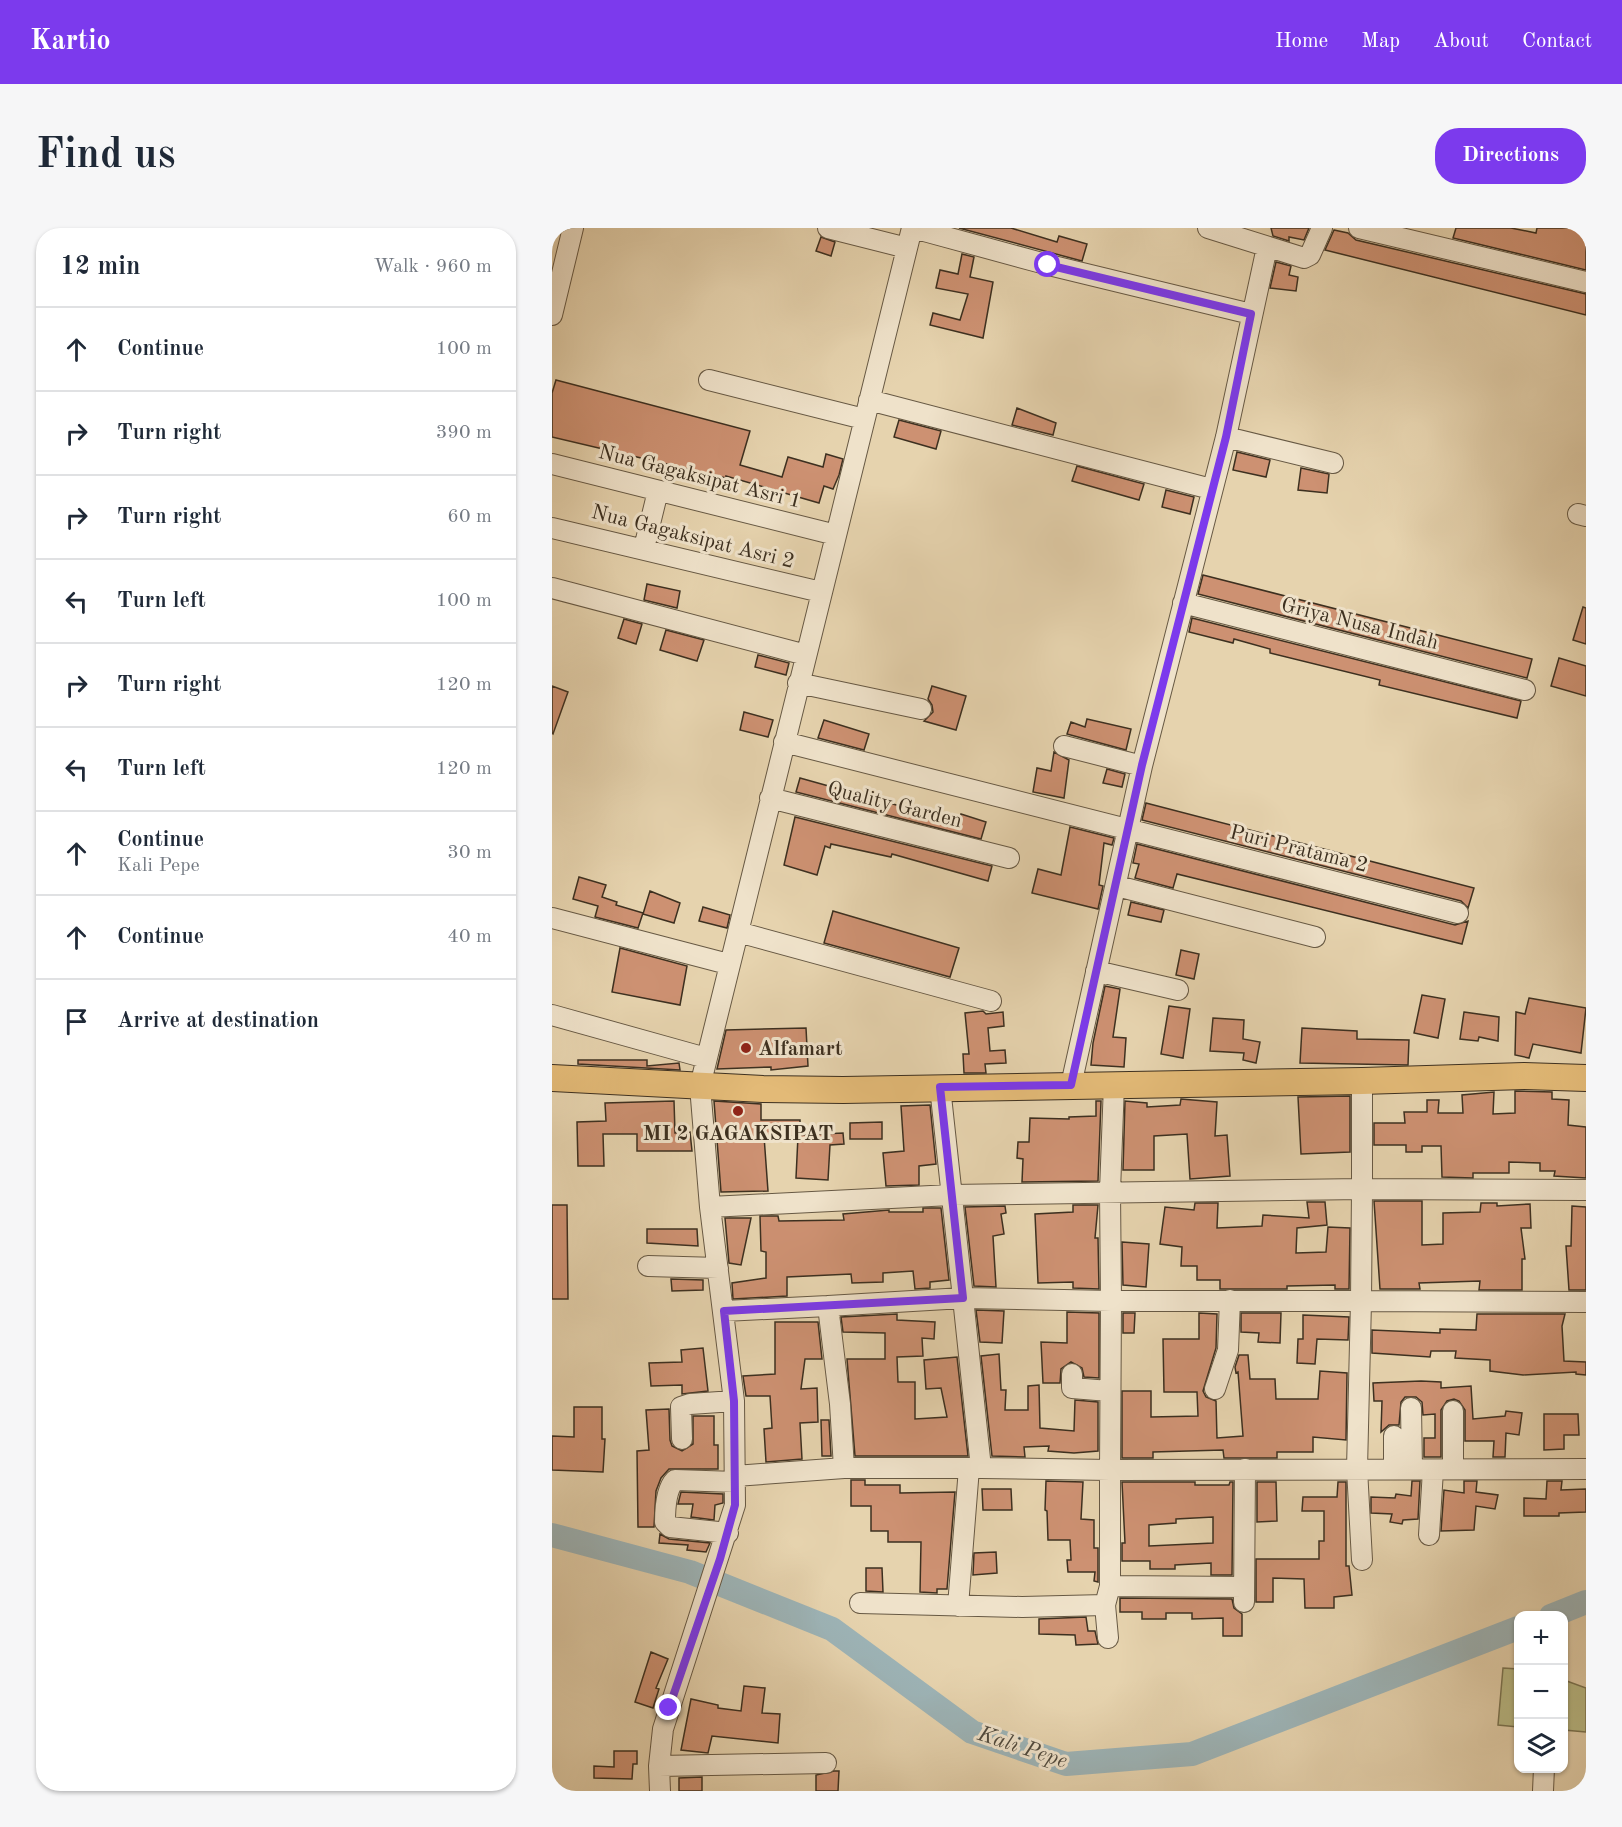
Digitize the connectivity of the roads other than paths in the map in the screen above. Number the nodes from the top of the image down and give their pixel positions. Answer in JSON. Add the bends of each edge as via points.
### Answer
{"nodes":[{"id":1,"x":573,"y":228,"type":"edge"},
{"id":2,"x":828,"y":228,"type":"edge"},
{"id":3,"x":913,"y":228,"type":"edge"},
{"id":4,"x":1208,"y":228,"type":"edge"},
{"id":5,"x":1322,"y":228,"type":"edge"},
{"id":6,"x":1359,"y":228,"type":"edge"},
{"id":7,"x":1232,"y":232,"type":"edge"},
{"id":8,"x":1267,"y":247,"type":"junction"},
{"id":9,"x":907,"y":248,"type":"junction"},
{"id":10,"x":1586,"y":282,"type":"edge"},
{"id":11,"x":1251,"y":314,"type":"junction"},
{"id":12,"x":552,"y":315,"type":"edge"},
{"id":13,"x":709,"y":381,"type":"dead end"},
{"id":14,"x":869,"y":400,"type":"junction"},
{"id":15,"x":864,"y":419,"type":"junction"},
{"id":16,"x":1226,"y":437,"type":"junction"},
{"id":17,"x":1333,"y":463,"type":"dead end"},
{"id":18,"x":552,"y":464,"type":"edge"},
{"id":19,"x":1211,"y":489,"type":"junction"},
{"id":20,"x":658,"y":491,"type":"junction"},
{"id":21,"x":552,"y":528,"type":"edge"},
{"id":22,"x":836,"y":535,"type":"junction"},
{"id":23,"x":644,"y":548,"type":"junction"},
{"id":24,"x":552,"y":588,"type":"edge"},
{"id":25,"x":822,"y":592,"type":"junction"},
{"id":26,"x":1183,"y":603,"type":"junction"},
{"id":27,"x":806,"y":654,"type":"junction"},
{"id":28,"x":798,"y":683,"type":"junction"},
{"id":29,"x":1525,"y":690,"type":"dead end"},
{"id":30,"x":921,"y":710,"type":"dead end"},
{"id":31,"x":784,"y":742,"type":"junction"},
{"id":32,"x":1064,"y":746,"type":"dead end"},
{"id":33,"x":1142,"y":765,"type":"junction"},
{"id":34,"x":770,"y":798,"type":"junction"},
{"id":35,"x":1128,"y":829,"type":"junction"},
{"id":36,"x":1009,"y":858,"type":"dead end"},
{"id":37,"x":1117,"y":886,"type":"junction"},
{"id":38,"x":1458,"y":913,"type":"dead end"},
{"id":39,"x":552,"y":918,"type":"edge"},
{"id":40,"x":738,"y":932,"type":"junction"},
{"id":41,"x":1315,"y":937,"type":"dead end"},
{"id":42,"x":728,"y":964,"type":"junction"},
{"id":43,"x":1096,"y":971,"type":"junction"},
{"id":44,"x":1178,"y":990,"type":"dead end"},
{"id":45,"x":991,"y":1001,"type":"dead end"},
{"id":46,"x":552,"y":1015,"type":"edge"},
{"id":47,"x":706,"y":1058,"type":"junction"},
{"id":48,"x":552,"y":1078,"type":"edge"},
{"id":49,"x":1586,"y":1078,"type":"edge"},
{"id":50,"x":1362,"y":1081,"type":"junction"},
{"id":51,"x":1114,"y":1084,"type":"junction"},
{"id":52,"x":1071,"y":1085,"type":"junction"},
{"id":53,"x":700,"y":1086,"type":"junction"},
{"id":54,"x":940,"y":1087,"type":"junction"},
{"id":55,"x":1362,"y":1189,"type":"junction"},
{"id":56,"x":1586,"y":1190,"type":"edge"},
{"id":57,"x":1110,"y":1191,"type":"junction"},
{"id":58,"x":951,"y":1195,"type":"junction"},
{"id":59,"x":710,"y":1208,"type":"junction"},
{"id":60,"x":648,"y":1266,"type":"dead end"},
{"id":61,"x":718,"y":1268,"type":"junction"},
{"id":62,"x":963,"y":1298,"type":"junction"},
{"id":63,"x":1230,"y":1300,"type":"junction"},
{"id":64,"x":1111,"y":1301,"type":"junction"},
{"id":65,"x":1361,"y":1301,"type":"junction"},
{"id":66,"x":1586,"y":1302,"type":"edge"},
{"id":67,"x":828,"y":1306,"type":"junction"},
{"id":68,"x":724,"y":1311,"type":"junction"},
{"id":69,"x":1072,"y":1374,"type":"dead end"},
{"id":70,"x":1215,"y":1389,"type":"dead end"},
{"id":71,"x":1109,"y":1391,"type":"junction"},
{"id":72,"x":734,"y":1401,"type":"junction"},
{"id":73,"x":1411,"y":1408,"type":"dead end"},
{"id":74,"x":1453,"y":1411,"type":"dead end"},
{"id":75,"x":1394,"y":1436,"type":"dead end"},
{"id":76,"x":682,"y":1439,"type":"dead end"},
{"id":77,"x":844,"y":1468,"type":"junction"},
{"id":78,"x":975,"y":1468,"type":"junction"},
{"id":79,"x":1245,"y":1469,"type":"junction"},
{"id":80,"x":1357,"y":1469,"type":"junction"},
{"id":81,"x":1403,"y":1469,"type":"junction"},
{"id":82,"x":1443,"y":1469,"type":"junction"},
{"id":83,"x":1586,"y":1469,"type":"edge"},
{"id":84,"x":1110,"y":1470,"type":"junction"},
{"id":85,"x":736,"y":1479,"type":"junction"},
{"id":86,"x":728,"y":1533,"type":"junction"},
{"id":87,"x":1429,"y":1535,"type":"dead end"},
{"id":88,"x":1362,"y":1560,"type":"dead end"},
{"id":89,"x":1108,"y":1596,"type":"junction"},
{"id":90,"x":860,"y":1603,"type":"dead end"},
{"id":91,"x":958,"y":1606,"type":"junction"},
{"id":92,"x":1108,"y":1638,"type":"dead end"},
{"id":93,"x":826,"y":1763,"type":"dead end"},
{"id":94,"x":659,"y":1766,"type":"junction"},
{"id":95,"x":1544,"y":1773,"type":"edge"},
{"id":96,"x":660,"y":1791,"type":"edge"},
{"id":97,"x":1542,"y":1791,"type":"edge"}],
"edges":[{"from":1,"to":12,"type":"street"},
{"from":2,"to":9,"type":"street"},
{"from":3,"to":9,"type":"street"},
{"from":3,"to":11,"type":"street"},
{"from":4,"to":7,"type":"street"},
{"from":5,"to":8,"type":"street","via":[[1310,255],[1304,258]]},
{"from":6,"to":10,"type":"street"},
{"from":7,"to":8,"type":"street"},
{"from":8,"to":11,"type":"street"},
{"from":9,"to":14,"type":"street"},
{"from":11,"to":16,"type":"street"},
{"from":13,"to":15,"type":"street"},
{"from":14,"to":15,"type":"street"},
{"from":14,"to":19,"type":"street"},
{"from":15,"to":22,"type":"street"},
{"from":16,"to":17,"type":"street"},
{"from":16,"to":19,"type":"street"},
{"from":18,"to":20,"type":"street","name":"Nua Gagaksipat Asri 1"},
{"from":19,"to":26,"type":"street"},
{"from":20,"to":22,"type":"street","name":"Nua Gagaksipat Asri 1"},
{"from":20,"to":23,"type":"street"},
{"from":21,"to":23,"type":"street","name":"Nua Gagaksipat Asri 2"},
{"from":22,"to":25,"type":"street"},
{"from":23,"to":25,"type":"street","name":"Nua Gagaksipat Asri 2"},
{"from":24,"to":27,"type":"street"},
{"from":25,"to":27,"type":"street"},
{"from":26,"to":29,"type":"street","name":"Griya Nusa Indah"},
{"from":26,"to":33,"type":"street"},
{"from":27,"to":28,"type":"street"},
{"from":28,"to":30,"type":"street"},
{"from":28,"to":31,"type":"street"},
{"from":31,"to":34,"type":"street"},
{"from":31,"to":35,"type":"street","name":"Puri Pratama 2"},
{"from":32,"to":33,"type":"street"},
{"from":33,"to":35,"type":"street"},
{"from":34,"to":36,"type":"street","name":"Quality Garden"},
{"from":34,"to":40,"type":"street"},
{"from":35,"to":37,"type":"street"},
{"from":35,"to":38,"type":"street","name":"Puri Pratama 2"},
{"from":37,"to":41,"type":"street"},
{"from":37,"to":43,"type":"street"},
{"from":39,"to":42,"type":"street"},
{"from":40,"to":42,"type":"street"},
{"from":40,"to":45,"type":"street"},
{"from":42,"to":47,"type":"street"},
{"from":43,"to":44,"type":"street"},
{"from":43,"to":52,"type":"street"},
{"from":46,"to":47,"type":"street"},
{"from":47,"to":53,"type":"street"},
{"from":48,"to":53,"type":"main road"},
{"from":49,"to":50,"type":"main road"},
{"from":50,"to":51,"type":"main road"},
{"from":50,"to":55,"type":"street"},
{"from":51,"to":52,"type":"main road"},
{"from":51,"to":57,"type":"street"},
{"from":52,"to":54,"type":"main road"},
{"from":53,"to":54,"type":"main road","via":[[774,1090]]},
{"from":53,"to":59,"type":"street"},
{"from":54,"to":58,"type":"street"},
{"from":55,"to":56,"type":"street"},
{"from":55,"to":57,"type":"street"},
{"from":55,"to":65,"type":"street"},
{"from":57,"to":58,"type":"street"},
{"from":57,"to":64,"type":"street"},
{"from":58,"to":59,"type":"street"},
{"from":58,"to":62,"type":"street"},
{"from":59,"to":61,"type":"street"},
{"from":60,"to":61,"type":"street"},
{"from":61,"to":68,"type":"street"},
{"from":62,"to":64,"type":"street"},
{"from":62,"to":67,"type":"street"},
{"from":62,"to":78,"type":"street"},
{"from":63,"to":64,"type":"street"},
{"from":63,"to":65,"type":"street"},
{"from":63,"to":70,"type":"street","via":[[1226,1365]]},
{"from":64,"to":71,"type":"street"},
{"from":65,"to":66,"type":"street"},
{"from":65,"to":80,"type":"street"},
{"from":67,"to":68,"type":"street"},
{"from":67,"to":77,"type":"street"},
{"from":68,"to":72,"type":"street"},
{"from":69,"to":71,"type":"street","via":[[1072,1388]]},
{"from":71,"to":84,"type":"street"},
{"from":72,"to":76,"type":"street","via":[[681,1407]]},
{"from":72,"to":85,"type":"street"},
{"from":73,"to":81,"type":"street"},
{"from":74,"to":82,"type":"street"},
{"from":75,"to":81,"type":"street"},
{"from":77,"to":78,"type":"street"},
{"from":77,"to":85,"type":"street"},
{"from":78,"to":84,"type":"street"},
{"from":78,"to":91,"type":"street"},
{"from":79,"to":80,"type":"street"},
{"from":79,"to":84,"type":"street"},
{"from":79,"to":89,"type":"street","via":[[1244,1595]]},
{"from":80,"to":81,"type":"street"},
{"from":80,"to":88,"type":"street"},
{"from":81,"to":82,"type":"street"},
{"from":82,"to":83,"type":"street"},
{"from":82,"to":87,"type":"street"},
{"from":84,"to":89,"type":"street"},
{"from":85,"to":86,"type":"street"},
{"from":85,"to":86,"type":"street","via":[[675,1480],[670,1484],[665,1512],[665,1522],[670,1527]]},
{"from":86,"to":94,"type":"street","via":[[669,1708]]},
{"from":89,"to":91,"type":"street"},
{"from":89,"to":92,"type":"street"},
{"from":90,"to":91,"type":"street"},
{"from":93,"to":94,"type":"street"},
{"from":94,"to":96,"type":"street"},
{"from":95,"to":97,"type":"street"}]}
